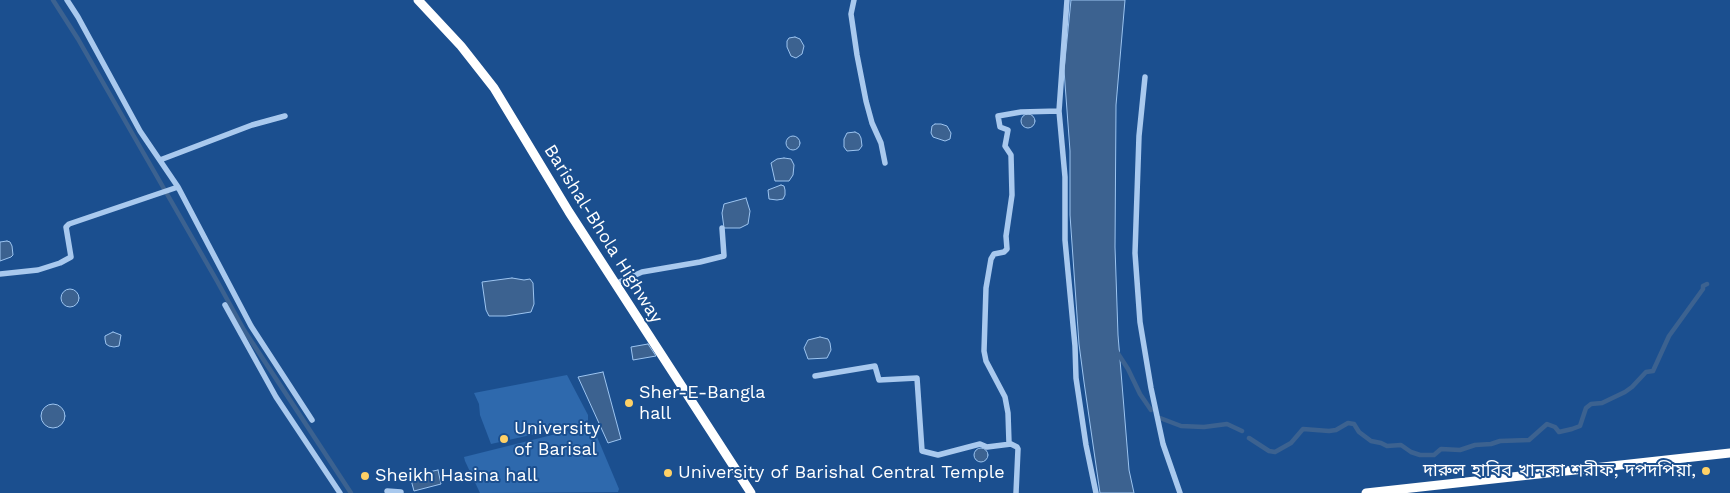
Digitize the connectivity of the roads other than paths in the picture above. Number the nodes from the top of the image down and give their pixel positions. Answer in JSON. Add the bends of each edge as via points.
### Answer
{"nodes":[{"id":1,"x":67,"y":0,"type":"edge"},
{"id":2,"x":418,"y":0,"type":"edge"},
{"id":3,"x":854,"y":0,"type":"edge"},
{"id":4,"x":1067,"y":0,"type":"edge"},
{"id":5,"x":1145,"y":77,"type":"dead end"},
{"id":6,"x":1059,"y":111,"type":"junction"},
{"id":7,"x":285,"y":116,"type":"dead end"},
{"id":8,"x":160,"y":160,"type":"junction"},
{"id":9,"x":885,"y":163,"type":"dead end"},
{"id":10,"x":175,"y":187,"type":"junction"},
{"id":11,"x":722,"y":228,"type":"dead end"},
{"id":12,"x":0,"y":274,"type":"edge"},
{"id":13,"x":615,"y":284,"type":"junction"},
{"id":14,"x":225,"y":306,"type":"dead end"},
{"id":15,"x":815,"y":376,"type":"dead end"},
{"id":16,"x":312,"y":420,"type":"dead end"},
{"id":17,"x":1010,"y":444,"type":"junction"},
{"id":18,"x":1730,"y":453,"type":"edge"},
{"id":19,"x":387,"y":491,"type":"dead end"},
{"id":20,"x":401,"y":492,"type":"dead end"},
{"id":21,"x":340,"y":493,"type":"edge"},
{"id":22,"x":751,"y":493,"type":"edge"},
{"id":23,"x":1016,"y":493,"type":"edge"},
{"id":24,"x":1096,"y":493,"type":"edge"},
{"id":25,"x":1180,"y":493,"type":"edge"},
{"id":26,"x":1366,"y":493,"type":"edge"}],
"edges":[{"from":1,"to":8,"type":"street"},
{"from":2,"to":13,"type":"highway","name":"Barishal-Bhola Highway","via":[[462,46],[494,88]]},
{"from":3,"to":9,"type":"street","via":[[851,14],[857,55],[866,101]]},
{"from":4,"to":6,"type":"street"},
{"from":5,"to":25,"type":"street","via":[[1139,136],[1135,253],[1140,322],[1163,444]]},
{"from":6,"to":17,"type":"street","via":[[998,116],[1000,126],[1008,130],[1005,146],[1011,155],[1012,196],[1007,249],[994,254],[991,259],[986,288],[984,351],[1005,397]]},
{"from":6,"to":24,"type":"street","via":[[1076,378]]},
{"from":7,"to":8,"type":"street"},
{"from":8,"to":10,"type":"street"},
{"from":10,"to":12,"type":"street","via":[[69,224],[66,227],[70,258],[38,270]]},
{"from":10,"to":16,"type":"street","via":[[250,326]]},
{"from":11,"to":13,"type":"street","via":[[724,256],[642,272]]},
{"from":13,"to":22,"type":"highway","name":"Barishal-Bhola Highway"},
{"from":14,"to":21,"type":"street","via":[[276,397]]},
{"from":15,"to":17,"type":"street","via":[[876,366],[878,380],[917,378],[922,451],[938,454],[980,444],[987,447]]},
{"from":17,"to":23,"type":"street","via":[[1018,449]]},
{"from":18,"to":26,"type":"highway"},
{"from":19,"to":20,"type":"street"}]}
